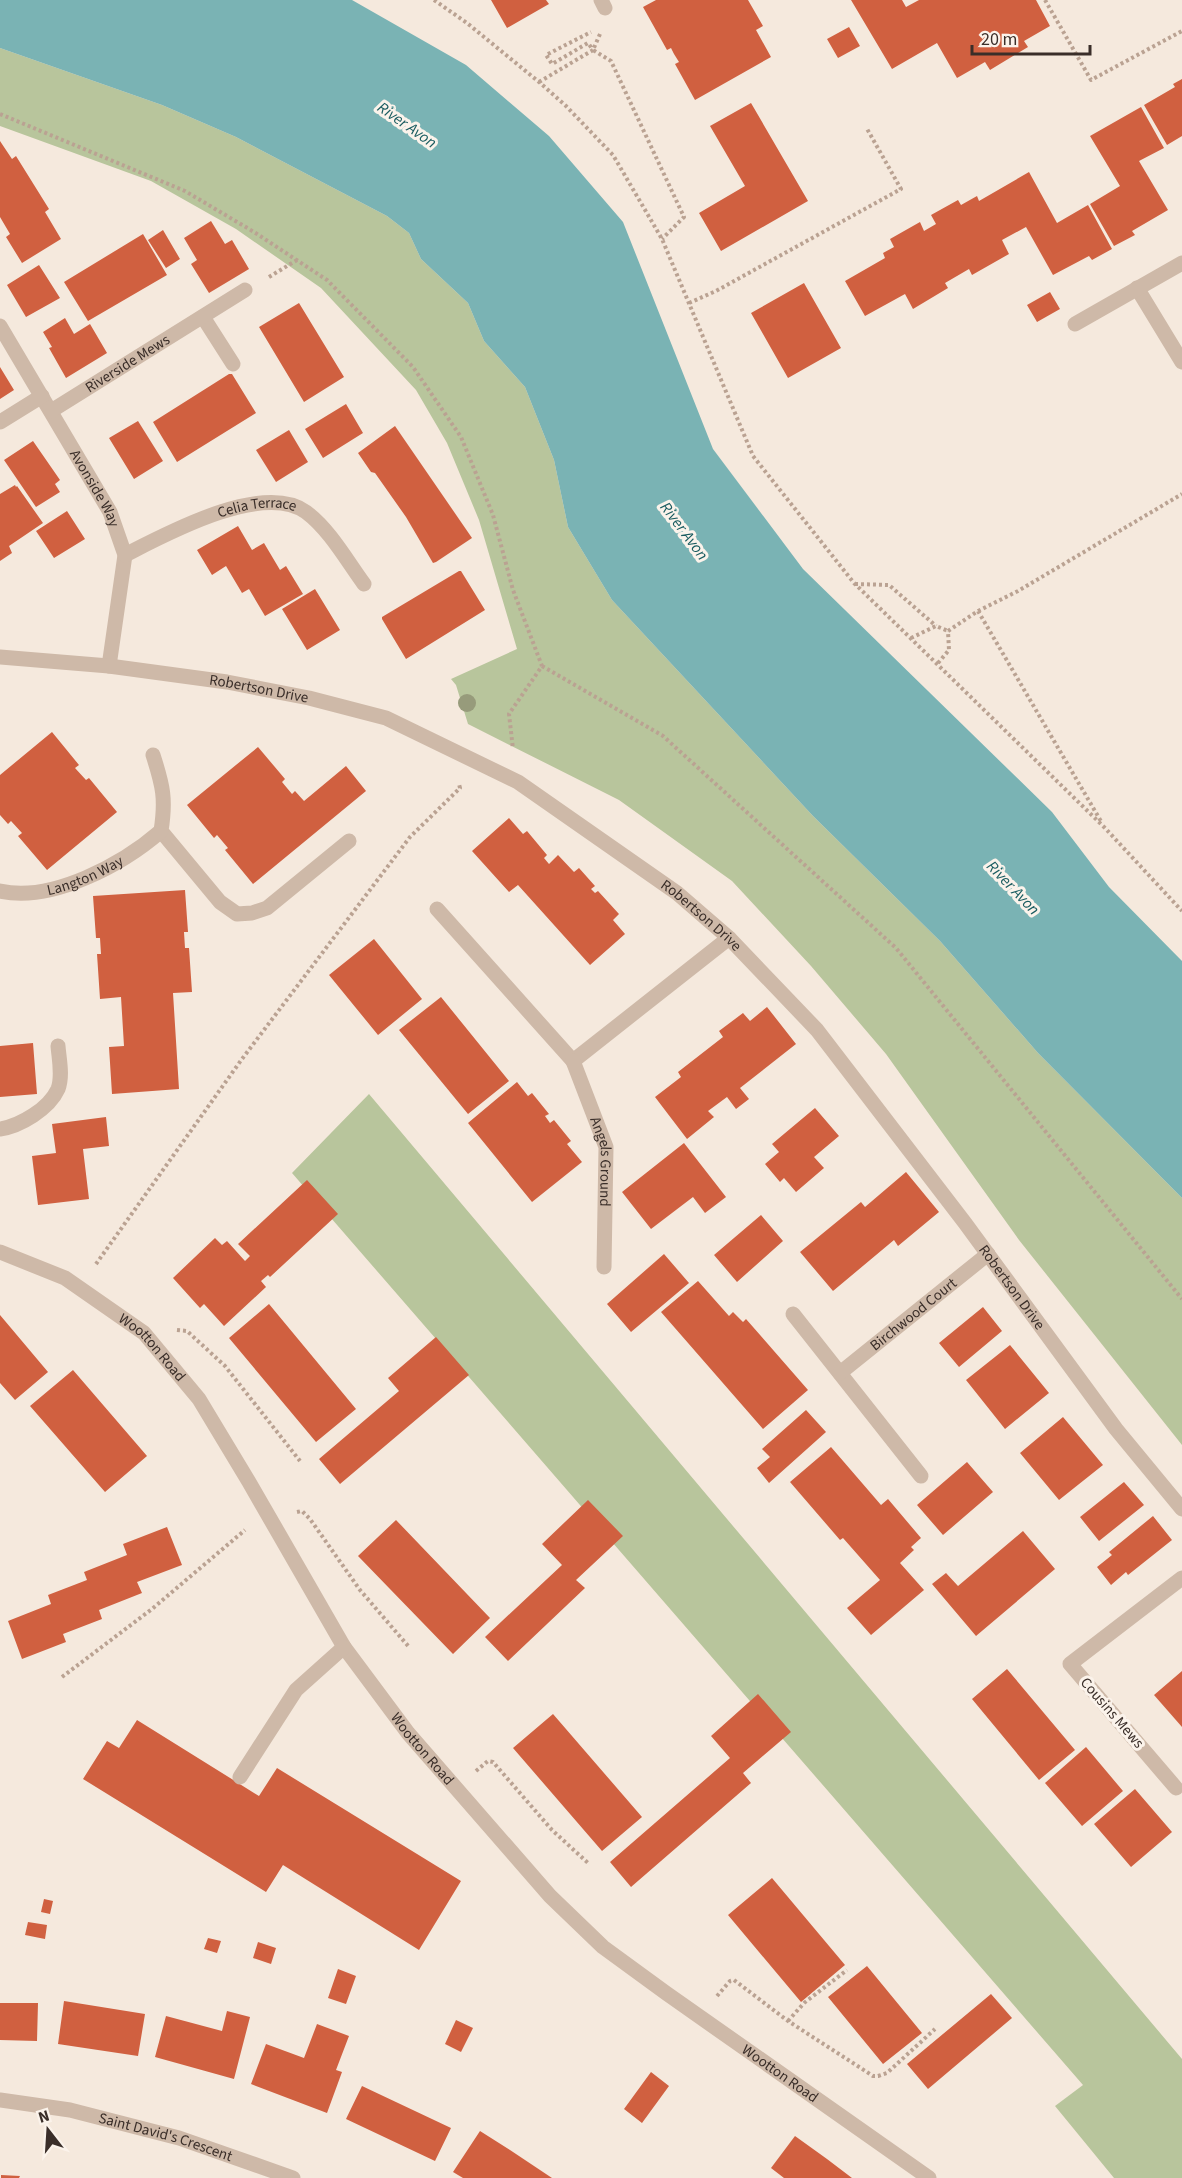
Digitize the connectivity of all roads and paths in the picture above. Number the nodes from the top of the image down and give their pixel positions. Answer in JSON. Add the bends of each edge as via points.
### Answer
{"nodes":[{"id":1,"x":434,"y":0,"type":"edge"},
{"id":2,"x":1045,"y":0,"type":"edge"},
{"id":3,"x":603,"y":4,"type":"edge"},
{"id":4,"x":1182,"y":32,"type":"edge"},
{"id":5,"x":593,"y":50,"type":"junction"},
{"id":6,"x":539,"y":82,"type":"junction"},
{"id":7,"x":0,"y":114,"type":"edge"},
{"id":8,"x":866,"y":128,"type":"dead end"},
{"id":9,"x":662,"y":239,"type":"junction"},
{"id":10,"x":1182,"y":263,"type":"edge"},
{"id":11,"x":1137,"y":288,"type":"junction"},
{"id":12,"x":245,"y":291,"type":"dead end"},
{"id":13,"x":688,"y":303,"type":"junction"},
{"id":14,"x":203,"y":317,"type":"junction"},
{"id":15,"x":1075,"y":324,"type":"dead end"},
{"id":16,"x":0,"y":326,"type":"edge"},
{"id":17,"x":1182,"y":362,"type":"edge"},
{"id":18,"x":233,"y":364,"type":"dead end"},
{"id":19,"x":42,"y":396,"type":"junction"},
{"id":20,"x":51,"y":411,"type":"junction"},
{"id":21,"x":0,"y":422,"type":"edge"},
{"id":22,"x":1182,"y":495,"type":"edge"},
{"id":23,"x":125,"y":555,"type":"junction"},
{"id":24,"x":364,"y":584,"type":"dead end"},
{"id":25,"x":854,"y":584,"type":"junction"},
{"id":26,"x":978,"y":611,"type":"junction"},
{"id":27,"x":936,"y":626,"type":"junction"},
{"id":28,"x":948,"y":631,"type":"junction"},
{"id":29,"x":911,"y":638,"type":"junction"},
{"id":30,"x":0,"y":657,"type":"edge"},
{"id":31,"x":938,"y":663,"type":"junction"},
{"id":32,"x":109,"y":666,"type":"junction"},
{"id":33,"x":542,"y":666,"type":"junction"},
{"id":34,"x":153,"y":755,"type":"dead end"},
{"id":35,"x":467,"y":759,"type":"junction"},
{"id":36,"x":518,"y":783,"type":"junction"},
{"id":37,"x":1105,"y":828,"type":"junction"},
{"id":38,"x":161,"y":831,"type":"junction"},
{"id":39,"x":349,"y":841,"type":"dead end"},
{"id":40,"x":0,"y":891,"type":"edge"},
{"id":41,"x":437,"y":909,"type":"dead end"},
{"id":42,"x":1182,"y":911,"type":"edge"},
{"id":43,"x":729,"y":938,"type":"junction"},
{"id":44,"x":58,"y":1046,"type":"dead end"},
{"id":45,"x":573,"y":1061,"type":"junction"},
{"id":46,"x":4,"y":1129,"type":"edge"},
{"id":47,"x":0,"y":1252,"type":"edge"},
{"id":48,"x":988,"y":1254,"type":"junction"},
{"id":49,"x":604,"y":1267,"type":"dead end"},
{"id":50,"x":65,"y":1278,"type":"junction"},
{"id":51,"x":1182,"y":1299,"type":"edge"},
{"id":52,"x":793,"y":1314,"type":"dead end"},
{"id":53,"x":154,"y":1345,"type":"junction"},
{"id":54,"x":840,"y":1373,"type":"junction"},
{"id":55,"x":300,"y":1461,"type":"dead end"},
{"id":56,"x":921,"y":1476,"type":"dead end"},
{"id":57,"x":1182,"y":1509,"type":"edge"},
{"id":58,"x":266,"y":1512,"type":"junction"},
{"id":59,"x":1182,"y":1578,"type":"edge"},
{"id":60,"x":344,"y":1647,"type":"junction"},
{"id":61,"x":410,"y":1647,"type":"dead end"},
{"id":62,"x":62,"y":1677,"type":"dead end"},
{"id":63,"x":240,"y":1778,"type":"dead end"},
{"id":64,"x":454,"y":1788,"type":"junction"},
{"id":65,"x":1176,"y":1788,"type":"dead end"},
{"id":66,"x":588,"y":1863,"type":"dead end"},
{"id":67,"x":847,"y":1970,"type":"dead end"},
{"id":68,"x":700,"y":2018,"type":"junction"},
{"id":69,"x":788,"y":2021,"type":"junction"},
{"id":70,"x":935,"y":2029,"type":"dead end"},
{"id":71,"x":0,"y":2100,"type":"edge"},
{"id":72,"x":293,"y":2178,"type":"edge"},
{"id":73,"x":929,"y":2178,"type":"edge"}],
"edges":[{"from":1,"to":6,"type":"path"},
{"from":2,"to":4,"type":"path","via":[[1091,81]]},
{"from":3,"to":5,"type":"path","via":[[604,25],[546,56],[552,64],[588,43]]},
{"from":5,"to":6,"type":"path"},
{"from":5,"to":9,"type":"path","via":[[611,61],[684,217]]},
{"from":6,"to":9,"type":"path","via":[[613,155]]},
{"from":7,"to":33,"type":"path","via":[[185,191],[327,280],[413,368],[460,437],[493,515],[513,590]]},
{"from":8,"to":13,"type":"path","via":[[901,189]]},
{"from":9,"to":13,"type":"path"},
{"from":10,"to":11,"type":"street"},
{"from":11,"to":15,"type":"street"},
{"from":11,"to":17,"type":"street"},
{"from":12,"to":14,"type":"street","name":"Riverside Mews"},
{"from":13,"to":25,"type":"path","via":[[753,456]]},
{"from":14,"to":18,"type":"street"},
{"from":14,"to":20,"type":"street","name":"Riverside Mews"},
{"from":16,"to":19,"type":"street","name":"Avonside Way"},
{"from":19,"to":20,"type":"street","name":"Avonside Way"},
{"from":19,"to":21,"type":"street"},
{"from":20,"to":23,"type":"street","name":"Avonside Way","via":[[110,512]]},
{"from":22,"to":26,"type":"path"},
{"from":23,"to":24,"type":"street","name":"Celia Terrace","via":[[188,523],[273,502],[306,512],[322,526]]},
{"from":23,"to":32,"type":"street","name":"Avonside Way"},
{"from":25,"to":27,"type":"path","via":[[888,585]]},
{"from":25,"to":29,"type":"path"},
{"from":26,"to":28,"type":"path"},
{"from":26,"to":37,"type":"path"},
{"from":27,"to":28,"type":"path"},
{"from":27,"to":29,"type":"path"},
{"from":28,"to":31,"type":"path","via":[[949,650]]},
{"from":29,"to":31,"type":"path"},
{"from":30,"to":32,"type":"street","name":"Robertson Drive"},
{"from":31,"to":37,"type":"path"},
{"from":32,"to":35,"type":"street","name":"Robertson Drive","via":[[227,682],[386,718]]},
{"from":33,"to":36,"type":"path","via":[[509,714]]},
{"from":33,"to":51,"type":"path","via":[[663,736],[896,948]]},
{"from":34,"to":38,"type":"street","via":[[163,785]]},
{"from":35,"to":36,"type":"street","name":"Robertson Drive"},
{"from":35,"to":50,"type":"path","via":[[458,775],[460,788],[410,837],[242,1059],[96,1264],[73,1268]]},
{"from":36,"to":43,"type":"street","name":"Robertson Drive","via":[[677,893]]},
{"from":37,"to":42,"type":"path"},
{"from":38,"to":39,"type":"street","via":[[220,902],[237,914],[267,908]]},
{"from":38,"to":40,"type":"street","name":"Langton Way","via":[[125,858],[59,887],[28,894]]},
{"from":41,"to":45,"type":"street","name":"Angels Ground"},
{"from":43,"to":45,"type":"street"},
{"from":43,"to":48,"type":"street","name":"Robertson Drive","via":[[817,1030]]},
{"from":44,"to":46,"type":"street","via":[[57,1089],[31,1117]]},
{"from":45,"to":49,"type":"street","name":"Angels Ground","via":[[606,1147]]},
{"from":47,"to":50,"type":"street","name":"Wootton Road"},
{"from":48,"to":54,"type":"street","name":"Birchwood Court"},
{"from":48,"to":57,"type":"street","name":"Robertson Drive","via":[[1116,1429]]},
{"from":50,"to":53,"type":"street","name":"Wootton Road","via":[[144,1333]]},
{"from":52,"to":54,"type":"street"},
{"from":53,"to":55,"type":"path","via":[[173,1331],[187,1331],[225,1366]]},
{"from":53,"to":58,"type":"street","name":"Wootton Road","via":[[198,1399]]},
{"from":54,"to":56,"type":"street"},
{"from":58,"to":60,"type":"street","name":"Wootton Road"},
{"from":58,"to":61,"type":"path","via":[[302,1511],[310,1518],[360,1590]]},
{"from":58,"to":62,"type":"path","via":[[152,1609]]},
{"from":59,"to":65,"type":"street","name":"Cousins Mews","via":[[1070,1664]]},
{"from":60,"to":63,"type":"street","via":[[296,1690]]},
{"from":60,"to":64,"type":"street","name":"Wootton Road"},
{"from":64,"to":66,"type":"path","via":[[486,1763],[493,1762],[552,1830]]},
{"from":64,"to":68,"type":"street","name":"Wootton Road","via":[[550,1896],[603,1947]]},
{"from":67,"to":69,"type":"path","via":[[804,2003]]},
{"from":68,"to":69,"type":"path","via":[[732,1980]]},
{"from":68,"to":73,"type":"street","name":"Wootton Road"},
{"from":69,"to":70,"type":"path","via":[[873,2076],[888,2073]]},
{"from":71,"to":72,"type":"street","name":"Saint David's Crescent","via":[[70,2110],[179,2138]]}]}
